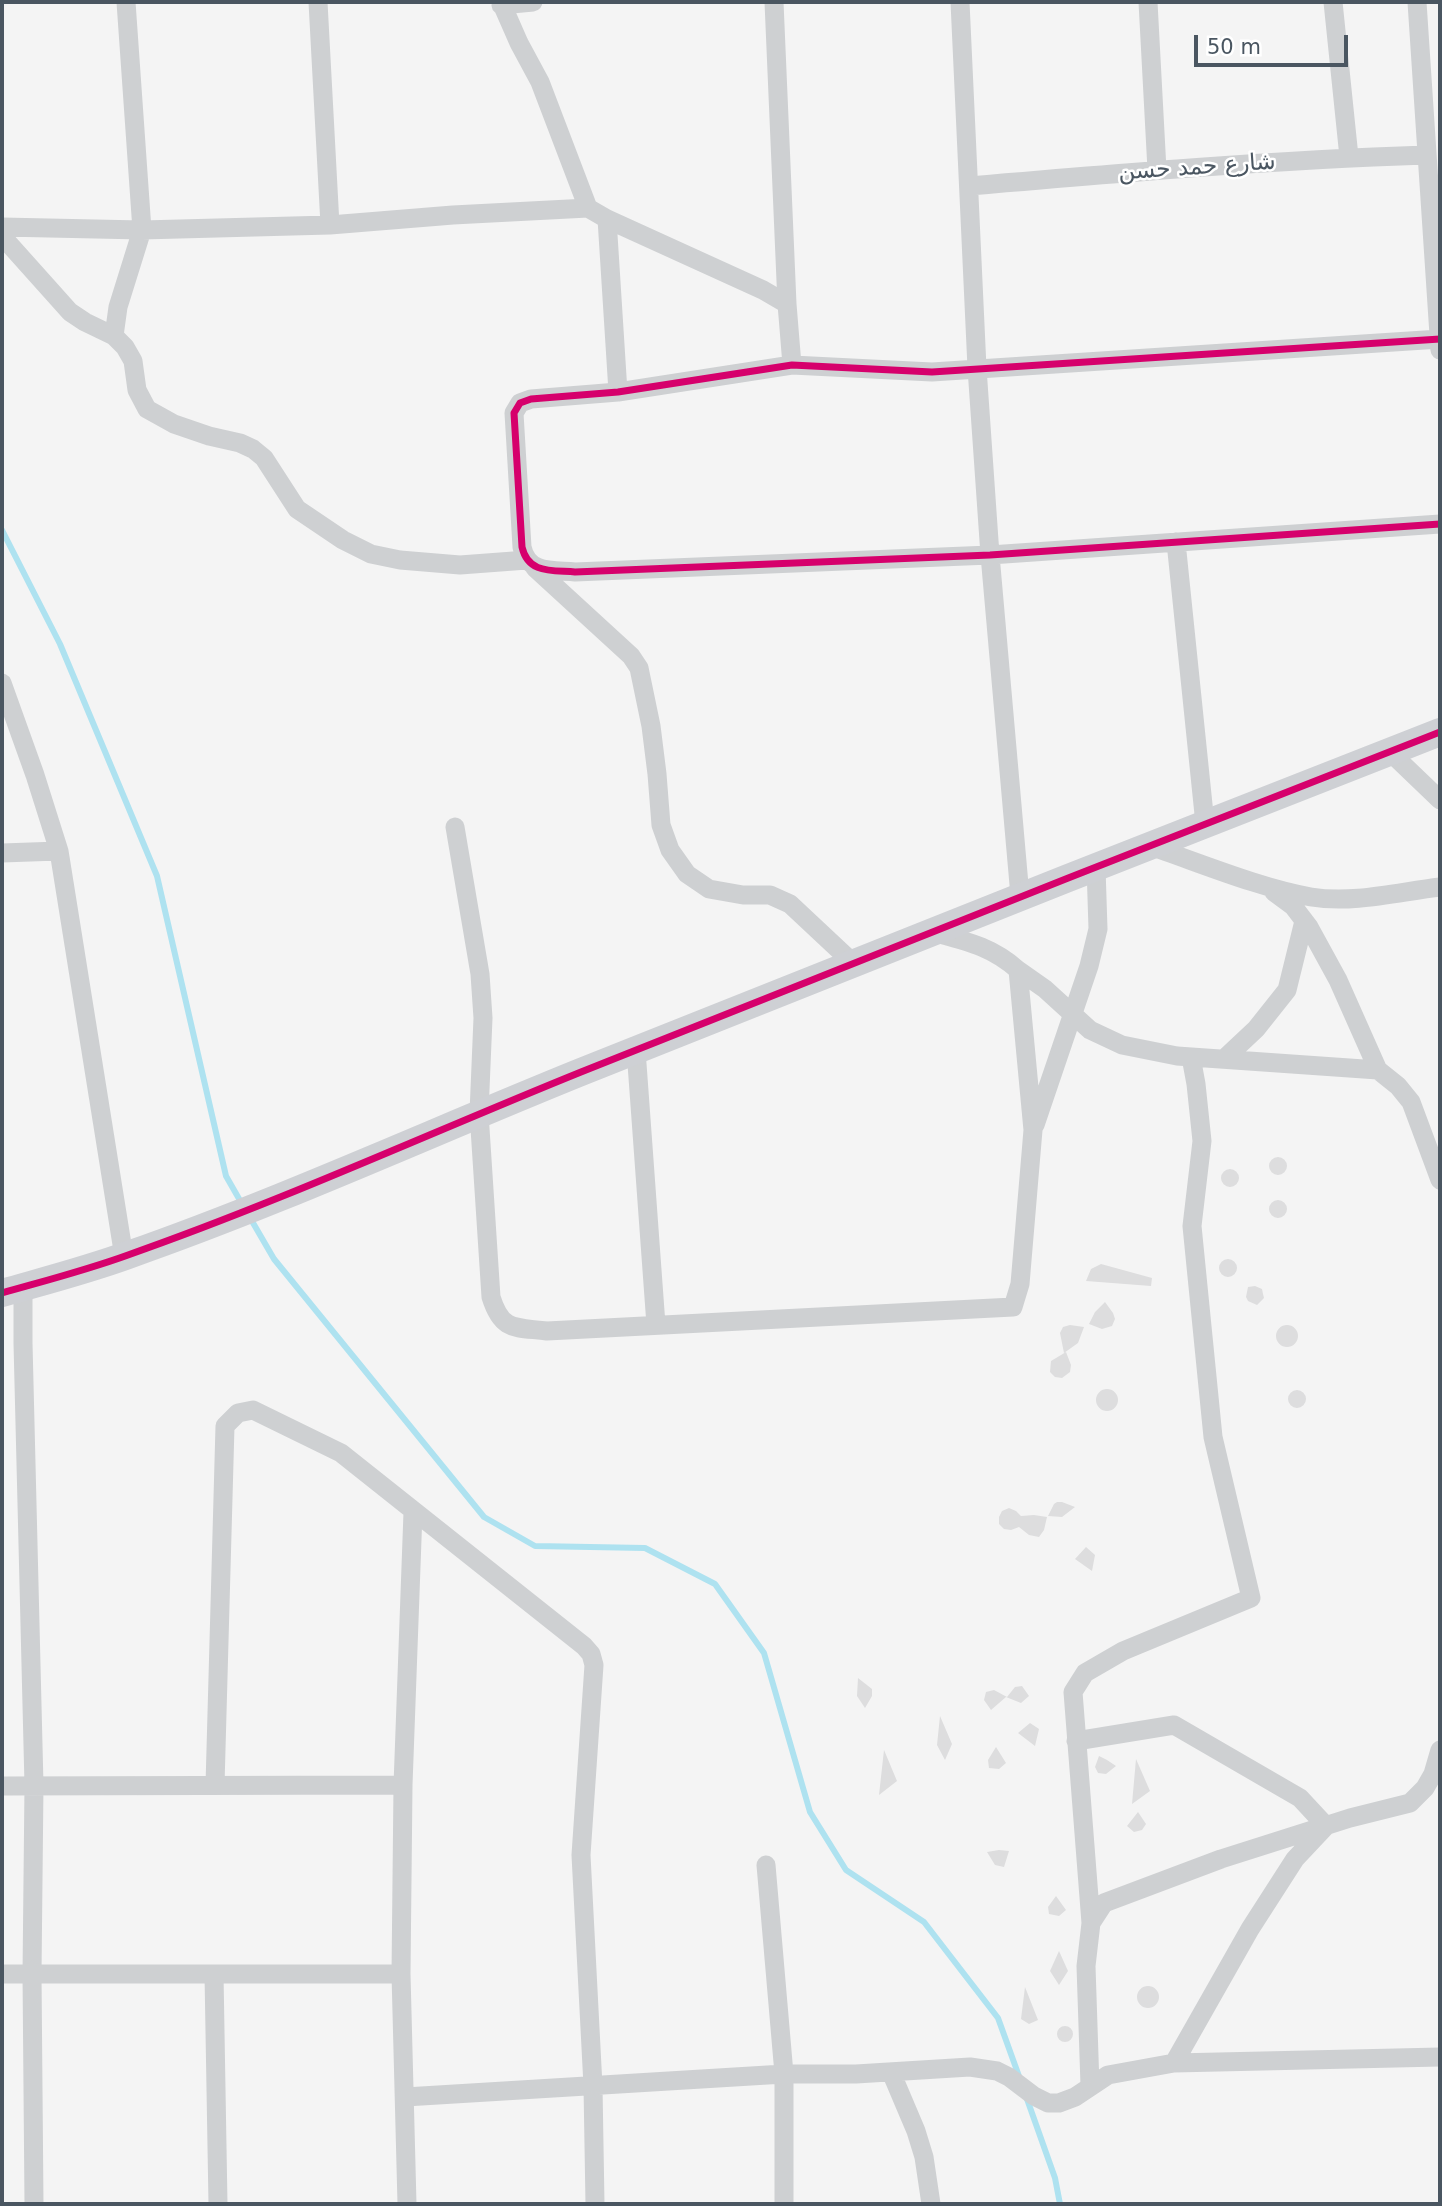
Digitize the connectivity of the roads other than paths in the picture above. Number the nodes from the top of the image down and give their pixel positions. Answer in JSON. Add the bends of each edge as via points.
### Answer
{"nodes":[{"id":1,"x":126,"y":2,"type":"edge"},
{"id":2,"x":318,"y":2,"type":"edge"},
{"id":3,"x":533,"y":2,"type":"edge"},
{"id":4,"x":774,"y":2,"type":"edge"},
{"id":5,"x":960,"y":2,"type":"edge"},
{"id":6,"x":1148,"y":2,"type":"edge"},
{"id":7,"x":1333,"y":2,"type":"edge"},
{"id":8,"x":1417,"y":2,"type":"edge"},
{"id":9,"x":501,"y":3,"type":"edge"},
{"id":10,"x":1426,"y":155,"type":"junction"},
{"id":11,"x":1349,"y":158,"type":"junction"},
{"id":12,"x":1157,"y":170,"type":"junction"},
{"id":13,"x":969,"y":186,"type":"junction"},
{"id":14,"x":588,"y":208,"type":"junction"},
{"id":15,"x":607,"y":219,"type":"junction"},
{"id":16,"x":330,"y":225,"type":"junction"},
{"id":17,"x":2,"y":227,"type":"edge"},
{"id":18,"x":142,"y":230,"type":"junction"},
{"id":19,"x":2,"y":236,"type":"edge"},
{"id":20,"x":787,"y":304,"type":"junction"},
{"id":21,"x":114,"y":336,"type":"junction"},
{"id":22,"x":1440,"y":339,"type":"edge"},
{"id":23,"x":1440,"y":352,"type":"edge"},
{"id":24,"x":792,"y":365,"type":"junction"},
{"id":25,"x":977,"y":368,"type":"junction"},
{"id":26,"x":618,"y":392,"type":"junction"},
{"id":27,"x":1440,"y":524,"type":"edge"},
{"id":28,"x":1176,"y":542,"type":"junction"},
{"id":29,"x":990,"y":555,"type":"junction"},
{"id":30,"x":531,"y":564,"type":"junction"},
{"id":31,"x":2,"y":683,"type":"edge"},
{"id":32,"x":1440,"y":732,"type":"edge"},
{"id":33,"x":1390,"y":752,"type":"junction"},
{"id":34,"x":1440,"y":800,"type":"edge"},
{"id":35,"x":1205,"y":824,"type":"junction"},
{"id":36,"x":455,"y":827,"type":"dead end"},
{"id":37,"x":1150,"y":846,"type":"junction"},
{"id":38,"x":59,"y":851,"type":"junction"},
{"id":39,"x":2,"y":853,"type":"edge"},
{"id":40,"x":1096,"y":867,"type":"junction"},
{"id":41,"x":1265,"y":885,"type":"junction"},
{"id":42,"x":1440,"y":887,"type":"edge"},
{"id":43,"x":1020,"y":896,"type":"junction"},
{"id":44,"x":1304,"y":921,"type":"junction"},
{"id":45,"x":932,"y":932,"type":"junction"},
{"id":46,"x":853,"y":963,"type":"junction"},
{"id":47,"x":1018,"y":970,"type":"junction"},
{"id":48,"x":1073,"y":1012,"type":"junction"},
{"id":49,"x":636,"y":1050,"type":"junction"},
{"id":50,"x":1191,"y":1057,"type":"junction"},
{"id":51,"x":1224,"y":1059,"type":"junction"},
{"id":52,"x":1378,"y":1070,"type":"junction"},
{"id":53,"x":479,"y":1113,"type":"junction"},
{"id":54,"x":1033,"y":1130,"type":"junction"},
{"id":55,"x":1440,"y":1180,"type":"edge"},
{"id":56,"x":124,"y":1257,"type":"junction"},
{"id":57,"x":13,"y":1290,"type":"edge"},
{"id":58,"x":656,"y":1325,"type":"junction"},
{"id":59,"x":413,"y":1512,"type":"junction"},
{"id":60,"x":1076,"y":1741,"type":"junction"},
{"id":61,"x":1440,"y":1750,"type":"edge"},
{"id":62,"x":34,"y":1785,"type":"junction"},
{"id":63,"x":215,"y":1785,"type":"junction"},
{"id":64,"x":403,"y":1785,"type":"junction"},
{"id":65,"x":2,"y":1786,"type":"edge"},
{"id":66,"x":1326,"y":1826,"type":"junction"},
{"id":67,"x":766,"y":1865,"type":"dead end"},
{"id":68,"x":1091,"y":1923,"type":"junction"},
{"id":69,"x":2,"y":1974,"type":"edge"},
{"id":70,"x":32,"y":1974,"type":"junction"},
{"id":71,"x":214,"y":1974,"type":"junction"},
{"id":72,"x":401,"y":1974,"type":"junction"},
{"id":73,"x":1440,"y":2057,"type":"edge"},
{"id":74,"x":1174,"y":2063,"type":"junction"},
{"id":75,"x":891,"y":2072,"type":"junction"},
{"id":76,"x":784,"y":2074,"type":"junction"},
{"id":77,"x":1090,"y":2085,"type":"junction"},
{"id":78,"x":593,"y":2086,"type":"junction"},
{"id":79,"x":405,"y":2097,"type":"junction"},
{"id":80,"x":34,"y":2204,"type":"edge"},
{"id":81,"x":218,"y":2204,"type":"edge"},
{"id":82,"x":407,"y":2204,"type":"edge"},
{"id":83,"x":594,"y":2204,"type":"edge"},
{"id":84,"x":784,"y":2204,"type":"edge"},
{"id":85,"x":931,"y":2204,"type":"edge"}],
"edges":[{"from":1,"to":18,"type":"street"},
{"from":2,"to":16,"type":"street"},
{"from":3,"to":9,"type":"street"},
{"from":4,"to":20,"type":"street"},
{"from":5,"to":13,"type":"street"},
{"from":6,"to":12,"type":"street"},
{"from":7,"to":11,"type":"street"},
{"from":8,"to":10,"type":"street"},
{"from":9,"to":14,"type":"street","via":[[540,82]]},
{"from":10,"to":11,"type":"street","name":"شارع حمد حسن"},
{"from":10,"to":22,"type":"street"},
{"from":11,"to":12,"type":"street","name":"شارع حمد حسن"},
{"from":12,"to":13,"type":"street","name":"شارع حمد حسن"},
{"from":13,"to":25,"type":"street"},
{"from":14,"to":15,"type":"street"},
{"from":14,"to":16,"type":"street"},
{"from":15,"to":20,"type":"street"},
{"from":15,"to":26,"type":"street"},
{"from":16,"to":18,"type":"street"},
{"from":17,"to":18,"type":"street"},
{"from":18,"to":21,"type":"street","via":[[118,307]]},
{"from":19,"to":21,"type":"street","via":[[70,312]]},
{"from":20,"to":24,"type":"street"},
{"from":21,"to":30,"type":"street","via":[[133,361],[137,390],[147,409],[174,424],[253,449],[264,458],[297,509],[343,540],[371,554],[400,560]]},
{"from":22,"to":23,"type":"street"},
{"from":22,"to":25,"type":"street"},
{"from":24,"to":25,"type":"street","via":[[932,372]]},
{"from":24,"to":26,"type":"street"},
{"from":25,"to":29,"type":"street"},
{"from":26,"to":30,"type":"street","via":[[531,399],[520,403],[514,413],[522,547]]},
{"from":27,"to":28,"type":"street"},
{"from":28,"to":29,"type":"street"},
{"from":28,"to":35,"type":"street"},
{"from":29,"to":30,"type":"street","via":[[575,572]]},
{"from":29,"to":43,"type":"street"},
{"from":30,"to":46,"type":"street","via":[[639,668],[651,726],[661,825],[670,850],[687,874],[709,889],[770,895],[790,904]]},
{"from":31,"to":38,"type":"street"},
{"from":32,"to":33,"type":"street"},
{"from":33,"to":34,"type":"street"},
{"from":33,"to":35,"type":"street"},
{"from":35,"to":37,"type":"street"},
{"from":36,"to":53,"type":"street","via":[[480,974]]},
{"from":37,"to":40,"type":"street"},
{"from":37,"to":41,"type":"street"},
{"from":38,"to":39,"type":"street"},
{"from":38,"to":56,"type":"street"},
{"from":40,"to":43,"type":"street"},
{"from":40,"to":48,"type":"street","via":[[1098,929]]},
{"from":41,"to":42,"type":"street","via":[[1312,897],[1359,898]]},
{"from":41,"to":44,"type":"street","via":[[1293,906]]},
{"from":43,"to":45,"type":"street"},
{"from":44,"to":51,"type":"street","via":[[1287,990]]},
{"from":44,"to":52,"type":"street","via":[[1338,980]]},
{"from":45,"to":46,"type":"street"},
{"from":45,"to":47,"type":"street","via":[[982,946]]},
{"from":46,"to":49,"type":"street"},
{"from":47,"to":48,"type":"street"},
{"from":47,"to":54,"type":"street"},
{"from":48,"to":50,"type":"street","via":[[1090,1030],[1122,1045]]},
{"from":48,"to":54,"type":"street"},
{"from":49,"to":53,"type":"street"},
{"from":49,"to":58,"type":"street"},
{"from":50,"to":51,"type":"street"},
{"from":50,"to":60,"type":"street","via":[[1202,1141],[1192,1226],[1213,1437],[1251,1598],[1123,1651],[1085,1673],[1073,1692]]},
{"from":51,"to":52,"type":"street"},
{"from":52,"to":55,"type":"street","via":[[1412,1102]]},
{"from":53,"to":56,"type":"street","via":[[289,1194]]},
{"from":53,"to":58,"type":"street","via":[[491,1297],[497,1316],[511,1327],[547,1331]]},
{"from":54,"to":58,"type":"street","via":[[1020,1284],[1013,1307]]},
{"from":56,"to":57,"type":"street"},
{"from":57,"to":62,"type":"street","via":[[23,1343]]},
{"from":59,"to":63,"type":"street","via":[[341,1453],[253,1410],[238,1413],[225,1426]]},
{"from":59,"to":64,"type":"street"},
{"from":59,"to":78,"type":"street","via":[[584,1646],[594,1665],[580,1856]]},
{"from":60,"to":66,"type":"street","via":[[1174,1725],[1300,1798]]},
{"from":60,"to":68,"type":"street"},
{"from":61,"to":66,"type":"street","via":[[1425,1788],[1410,1802]]},
{"from":62,"to":63,"type":"street"},
{"from":62,"to":65,"type":"street"},
{"from":62,"to":70,"type":"street"},
{"from":63,"to":64,"type":"street"},
{"from":64,"to":72,"type":"street"},
{"from":66,"to":68,"type":"street","via":[[1104,1903]]},
{"from":66,"to":74,"type":"street","via":[[1295,1859],[1250,1929]]},
{"from":67,"to":76,"type":"street"},
{"from":68,"to":77,"type":"street","via":[[1086,1966]]},
{"from":69,"to":70,"type":"street"},
{"from":70,"to":71,"type":"street"},
{"from":70,"to":80,"type":"street"},
{"from":71,"to":72,"type":"street"},
{"from":71,"to":81,"type":"street"},
{"from":72,"to":79,"type":"street"},
{"from":73,"to":74,"type":"street"},
{"from":74,"to":77,"type":"street","via":[[1108,2075]]},
{"from":75,"to":76,"type":"street"},
{"from":75,"to":77,"type":"street","via":[[970,2067],[997,2071],[1048,2103],[1074,2097]]},
{"from":75,"to":85,"type":"street","via":[[924,2157]]},
{"from":76,"to":78,"type":"street"},
{"from":76,"to":84,"type":"street"},
{"from":78,"to":79,"type":"street"},
{"from":78,"to":83,"type":"street"},
{"from":79,"to":82,"type":"street"}]}
